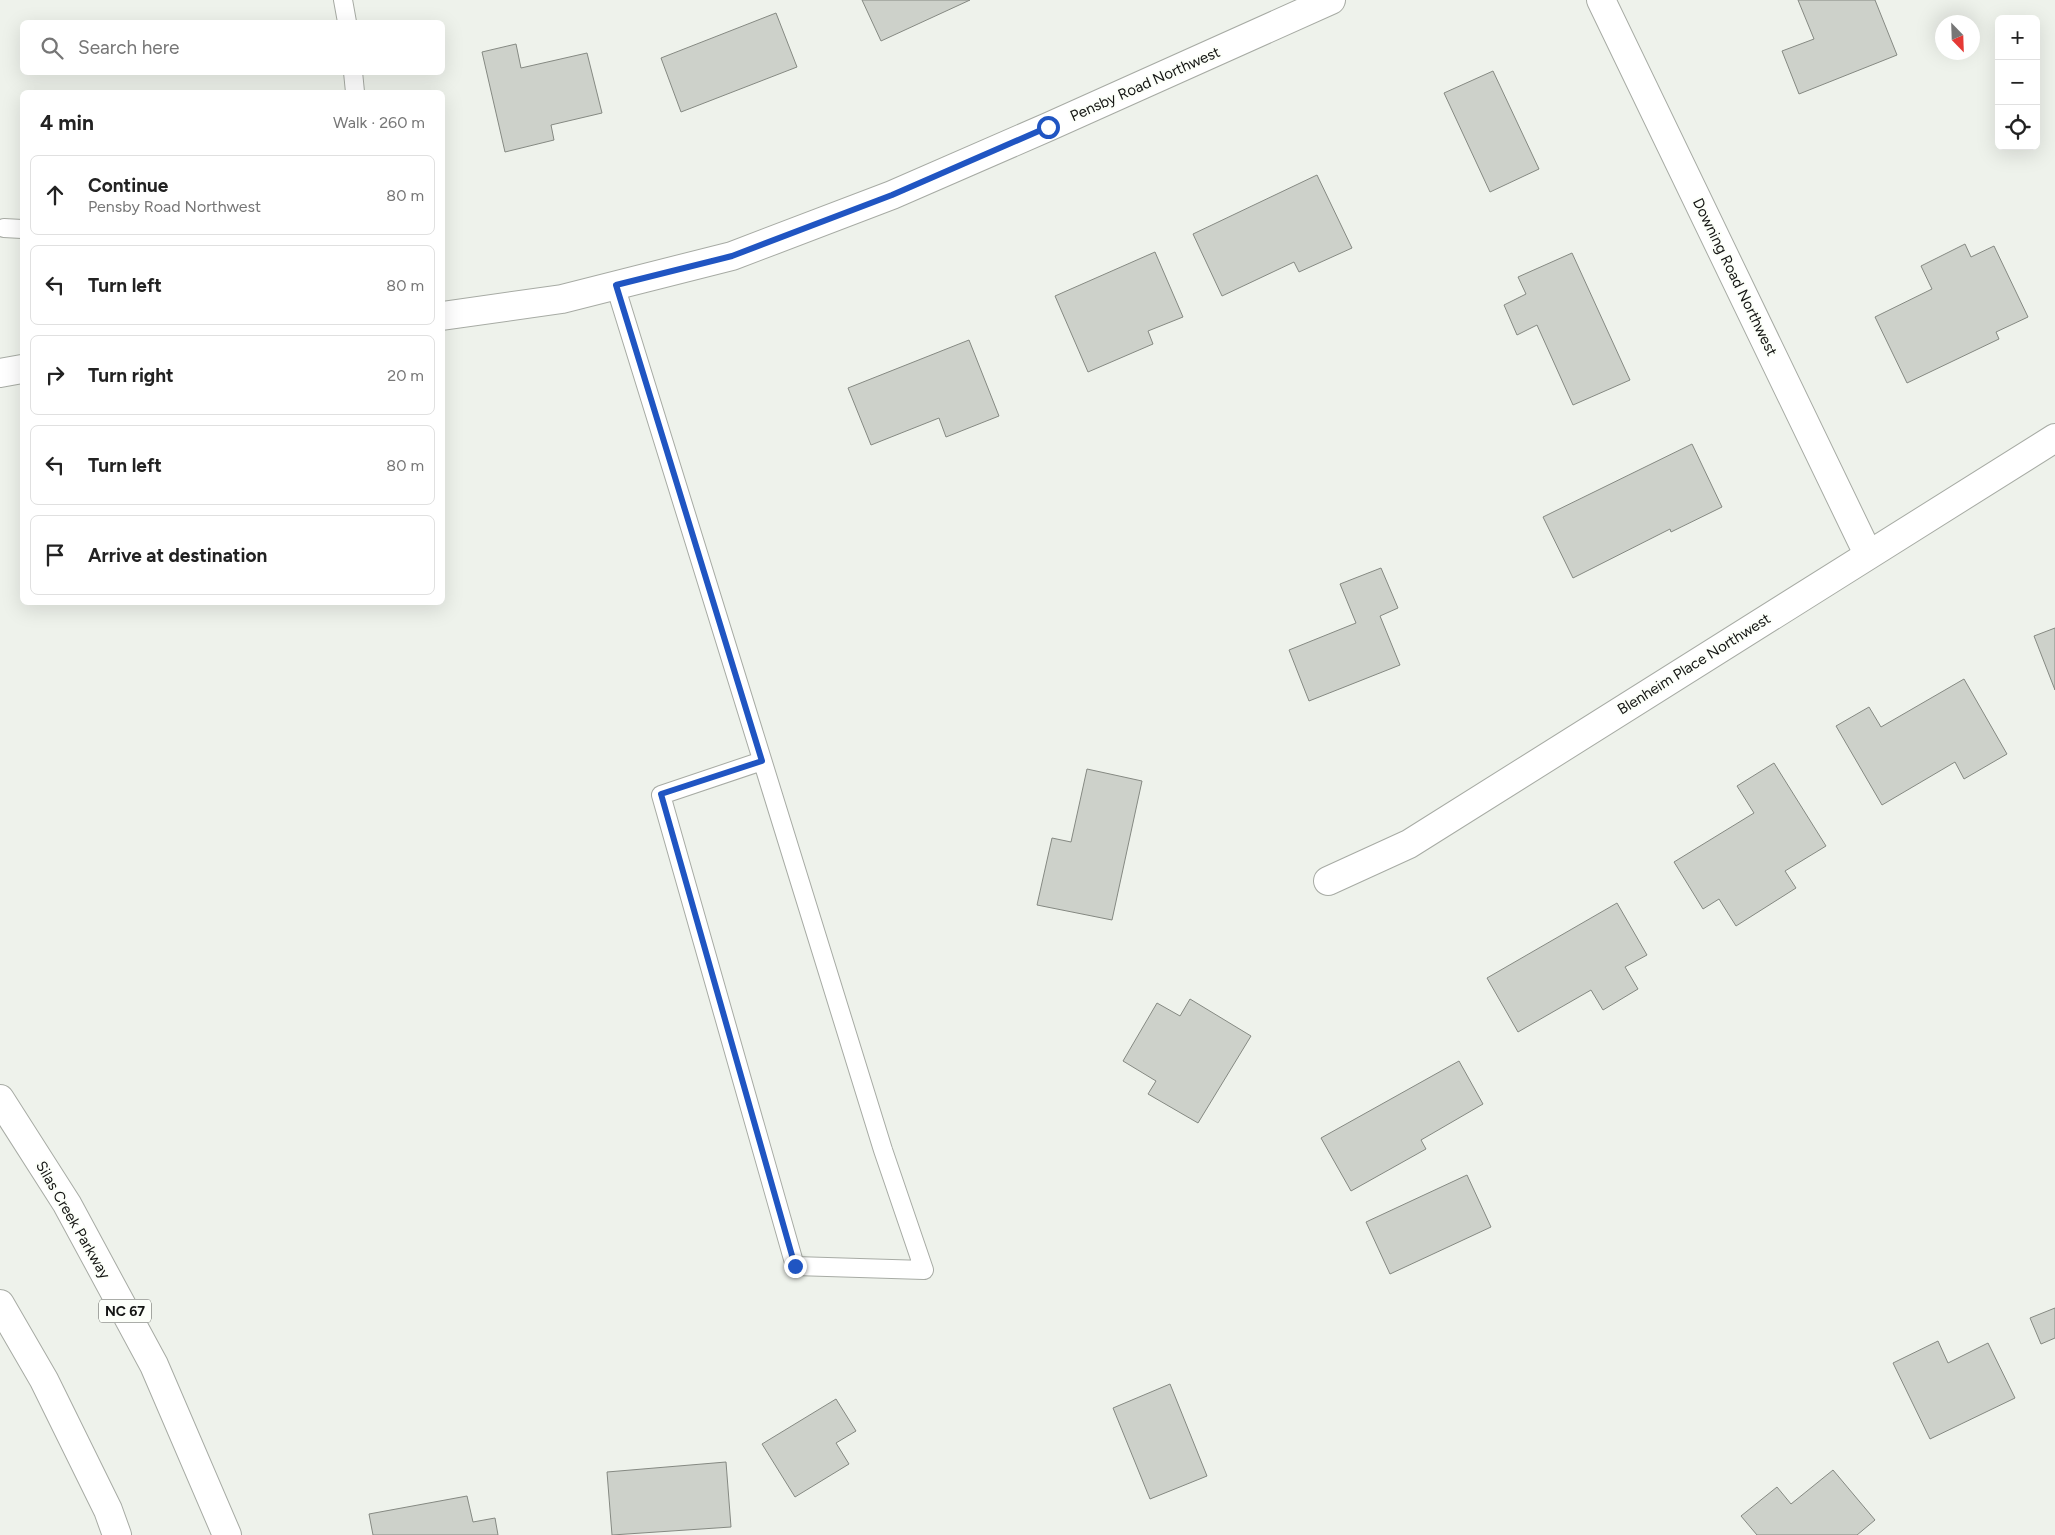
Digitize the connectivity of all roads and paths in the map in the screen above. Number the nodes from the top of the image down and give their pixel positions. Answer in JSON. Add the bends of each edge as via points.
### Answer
{"nodes":[{"id":1,"x":343,"y":0,"type":"edge"},
{"id":2,"x":1331,"y":0,"type":"edge"},
{"id":3,"x":1601,"y":0,"type":"edge"},
{"id":4,"x":347,"y":20,"type":"edge"},
{"id":5,"x":353,"y":75,"type":"edge"},
{"id":6,"x":355,"y":90,"type":"edge"},
{"id":7,"x":4,"y":228,"type":"dead end"},
{"id":8,"x":20,"y":229,"type":"edge"},
{"id":9,"x":616,"y":285,"type":"junction"},
{"id":10,"x":445,"y":316,"type":"edge"},
{"id":11,"x":20,"y":369,"type":"edge"},
{"id":12,"x":0,"y":373,"type":"edge"},
{"id":13,"x":2055,"y":438,"type":"edge"},
{"id":14,"x":1868,"y":554,"type":"junction"},
{"id":15,"x":762,"y":761,"type":"junction"},
{"id":16,"x":1328,"y":881,"type":"dead end"},
{"id":17,"x":0,"y":1099,"type":"edge"},
{"id":18,"x":0,"y":1304,"type":"edge"},
{"id":19,"x":117,"y":1535,"type":"edge"},
{"id":20,"x":227,"y":1535,"type":"edge"}],
"edges":[{"from":1,"to":4,"type":"lane"},
{"from":2,"to":9,"type":"street","name":"Pensby Road Northwest","via":[[892,195],[732,256]]},
{"from":3,"to":14,"type":"street","name":"Downing Road Northwest"},
{"from":5,"to":6,"type":"lane"},
{"from":7,"to":8,"type":"lane"},
{"from":9,"to":10,"type":"street","name":"Pensby Road Northwest","via":[[562,299]]},
{"from":9,"to":15,"type":"lane"},
{"from":11,"to":12,"type":"street"},
{"from":13,"to":14,"type":"street","name":"Blenheim Place Northwest"},
{"from":14,"to":16,"type":"street","name":"Blenheim Place Northwest","via":[[1409,844]]},
{"from":15,"to":15,"type":"lane","via":[[880,1140],[924,1270],[795,1266],[661,794]]},
{"from":17,"to":20,"type":"street","name":"Silas Creek Parkway","number":"NC 67","via":[[67,1204],[154,1364]]},
{"from":18,"to":19,"type":"street","via":[[44,1380],[108,1510]]}]}
